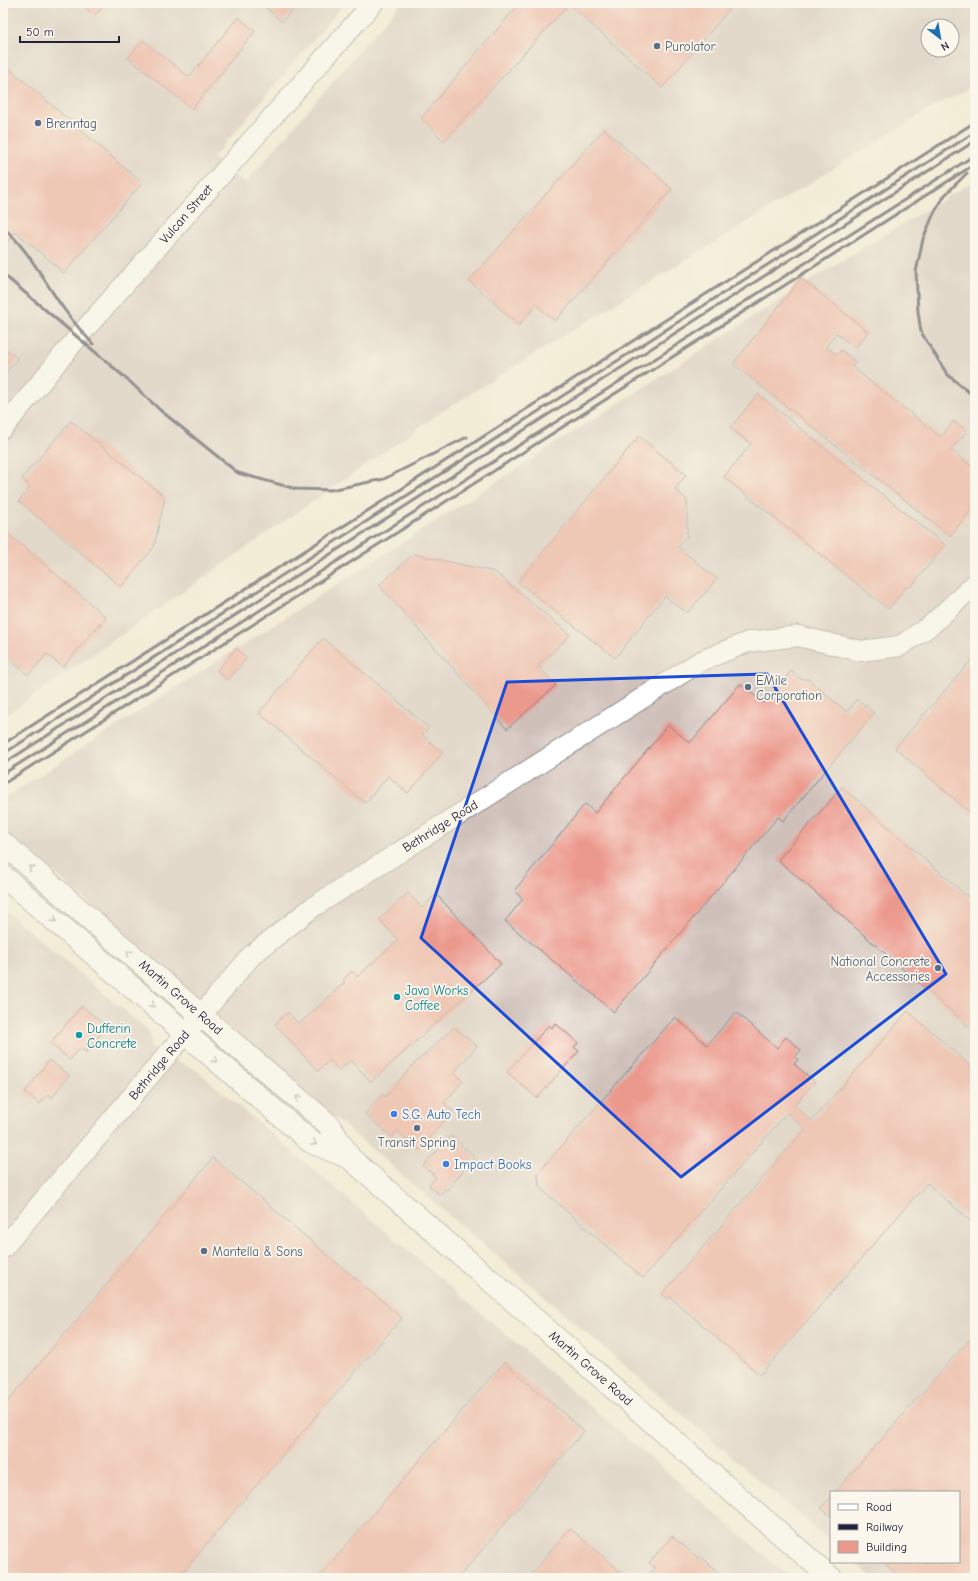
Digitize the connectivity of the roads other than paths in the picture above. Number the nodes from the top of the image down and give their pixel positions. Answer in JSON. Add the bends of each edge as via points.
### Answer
{"nodes":[{"id":1,"x":373,"y":3,"type":"edge"},
{"id":2,"x":3,"y":428,"type":"edge"},
{"id":3,"x":975,"y":584,"type":"edge"},
{"id":4,"x":3,"y":843,"type":"edge"},
{"id":5,"x":3,"y":876,"type":"edge"},
{"id":6,"x":201,"y":1015,"type":"junction"},
{"id":7,"x":185,"y":1034,"type":"junction"},
{"id":8,"x":350,"y":1158,"type":"junction"},
{"id":9,"x":3,"y":1248,"type":"edge"},
{"id":10,"x":831,"y":1578,"type":"edge"}],
"edges":[{"from":1,"to":2,"type":"street","name":"Vulcan Street","via":[[78,337]]},
{"from":3,"to":6,"type":"street","name":"Bethridge Road","via":[[931,625],[900,646],[861,651],[798,636],[748,642],[701,661],[312,907],[252,955]]},
{"from":6,"to":4,"type":"main road","name":"Martin Grove Road","one_way":true},
{"from":5,"to":7,"type":"main road","name":"Martin Grove Road","one_way":true},
{"from":6,"to":7,"type":"street","name":"Bethridge Road"},
{"from":8,"to":6,"type":"main road","name":"Martin Grove Road","one_way":true,"via":[[328,1124]]},
{"from":7,"to":8,"type":"main road","name":"Martin Grove Road","one_way":true,"via":[[311,1142]]},
{"from":7,"to":9,"type":"street","name":"Bethridge Road"},
{"from":8,"to":10,"type":"main road","name":"Martin Grove Road"}]}
